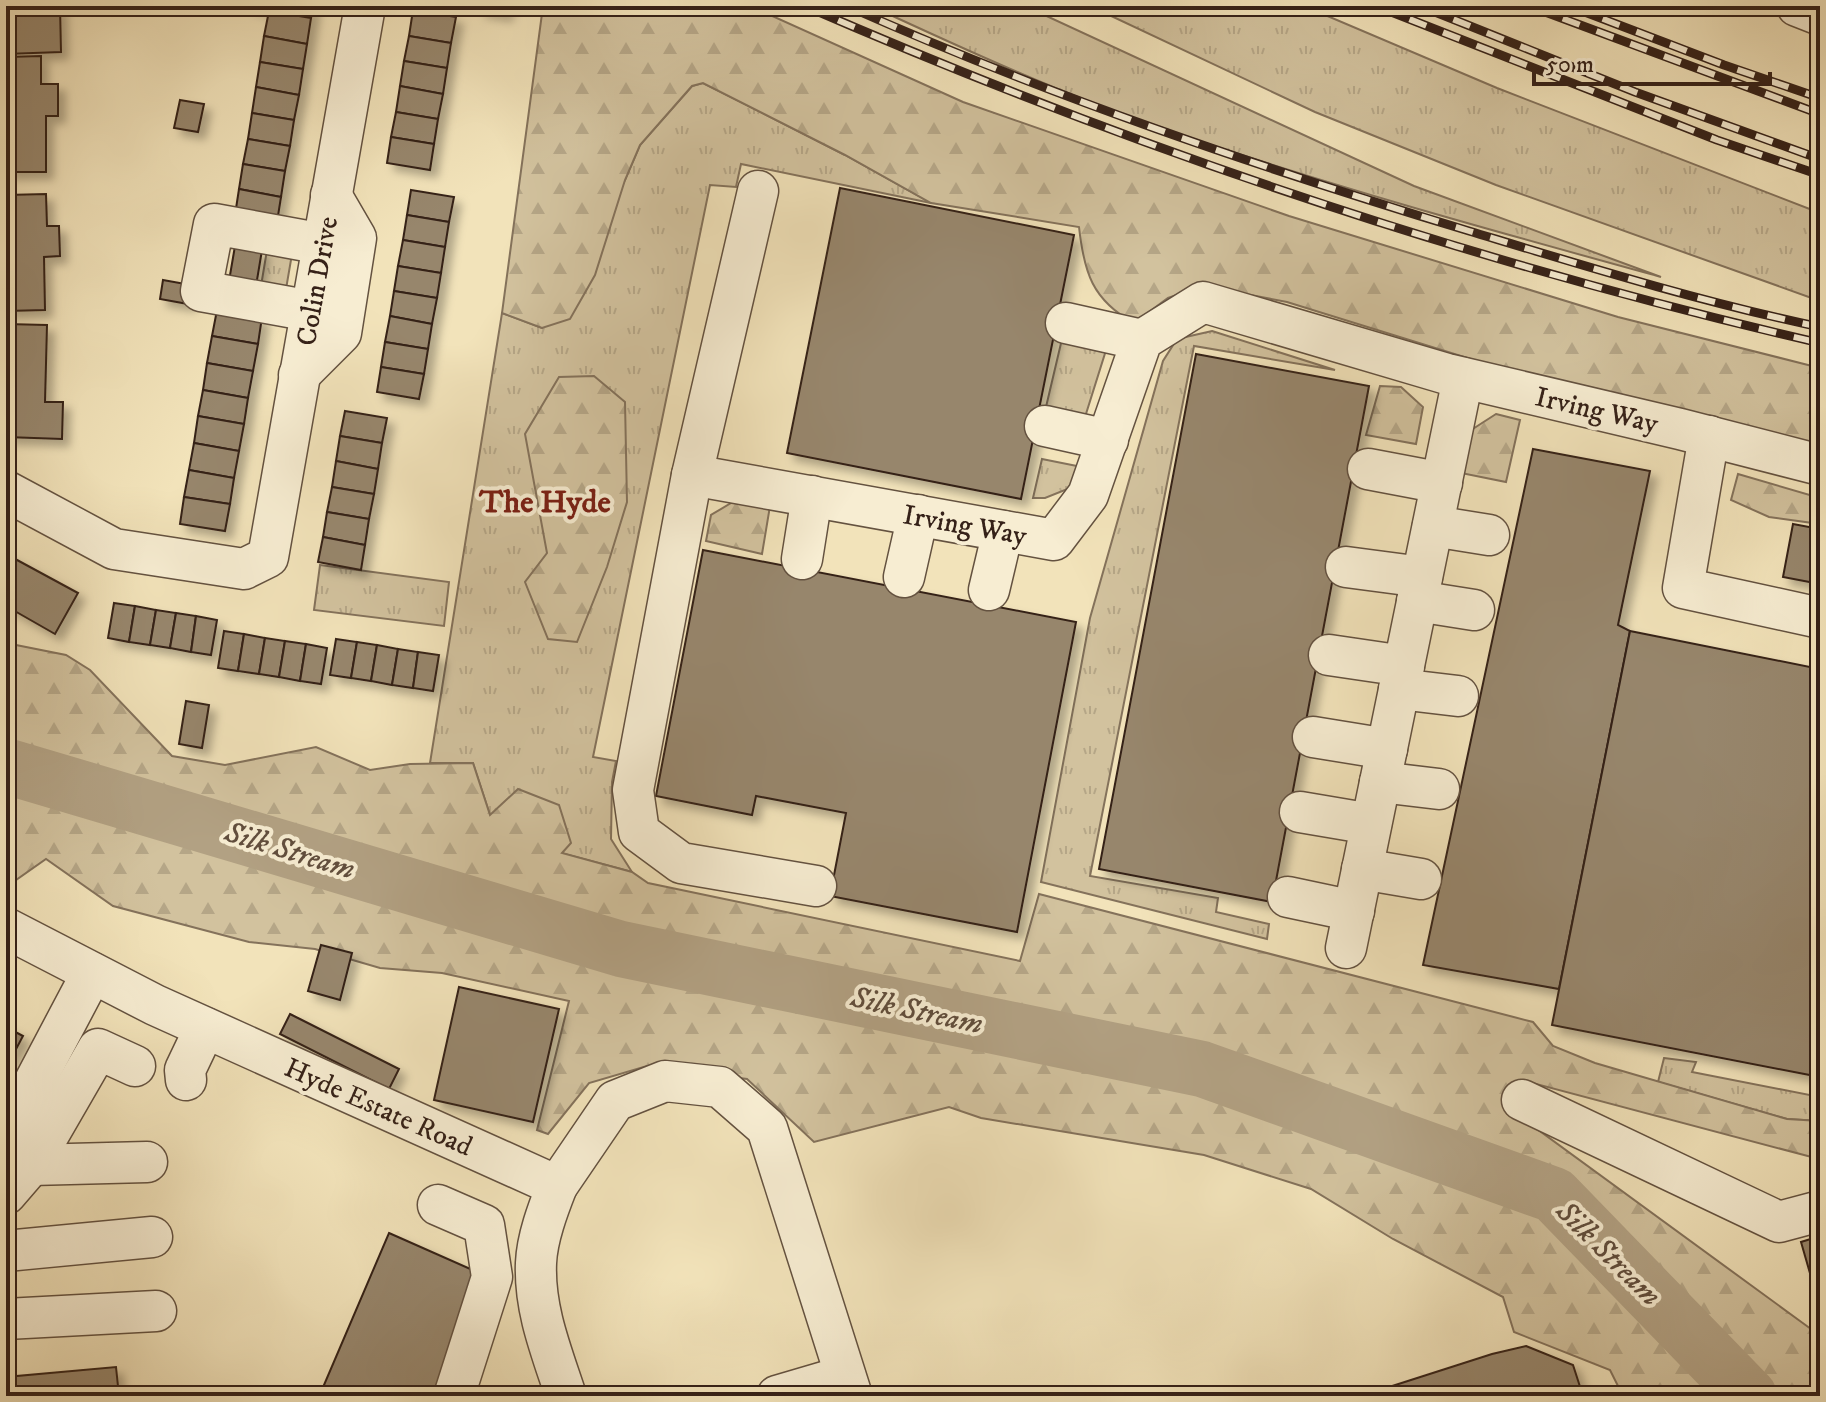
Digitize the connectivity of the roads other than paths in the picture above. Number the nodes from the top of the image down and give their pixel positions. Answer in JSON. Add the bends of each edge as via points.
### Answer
{"nodes":[{"id":1,"x":365,"y":6,"type":"edge"},
{"id":2,"x":1797,"y":6,"type":"edge"},
{"id":3,"x":1820,"y":15,"type":"edge"},
{"id":4,"x":758,"y":191,"type":"dead end"},
{"id":5,"x":331,"y":195,"type":"junction"},
{"id":6,"x":323,"y":244,"type":"junction"},
{"id":7,"x":311,"y":311,"type":"junction"},
{"id":8,"x":1066,"y":323,"type":"dead end"},
{"id":9,"x":1142,"y":340,"type":"junction"},
{"id":10,"x":299,"y":375,"type":"junction"},
{"id":11,"x":1463,"y":378,"type":"junction"},
{"id":12,"x":1045,"y":426,"type":"dead end"},
{"id":13,"x":1709,"y":436,"type":"junction"},
{"id":14,"x":1108,"y":440,"type":"junction"},
{"id":15,"x":1820,"y":465,"type":"edge"},
{"id":16,"x":1368,"y":469,"type":"dead end"},
{"id":17,"x":692,"y":475,"type":"junction"},
{"id":18,"x":1442,"y":483,"type":"junction"},
{"id":19,"x":6,"y":491,"type":"edge"},
{"id":20,"x":812,"y":496,"type":"junction"},
{"id":21,"x":918,"y":515,"type":"junction"},
{"id":22,"x":1433,"y":526,"type":"junction"},
{"id":23,"x":1003,"y":531,"type":"junction"},
{"id":24,"x":1489,"y":535,"type":"dead end"},
{"id":25,"x":802,"y":559,"type":"dead end"},
{"id":26,"x":1346,"y":567,"type":"dead end"},
{"id":27,"x":904,"y":577,"type":"dead end"},
{"id":28,"x":1420,"y":589,"type":"junction"},
{"id":29,"x":989,"y":590,"type":"dead end"},
{"id":30,"x":1474,"y":610,"type":"dead end"},
{"id":31,"x":1820,"y":618,"type":"edge"},
{"id":32,"x":1329,"y":655,"type":"dead end"},
{"id":33,"x":1402,"y":677,"type":"junction"},
{"id":34,"x":1458,"y":696,"type":"dead end"},
{"id":35,"x":1313,"y":737,"type":"dead end"},
{"id":36,"x":1383,"y":766,"type":"junction"},
{"id":37,"x":1439,"y":789,"type":"dead end"},
{"id":38,"x":1300,"y":812,"type":"dead end"},
{"id":39,"x":1371,"y":824,"type":"junction"},
{"id":40,"x":1362,"y":869,"type":"junction"},
{"id":41,"x":1421,"y":879,"type":"dead end"},
{"id":42,"x":816,"y":886,"type":"dead end"},
{"id":43,"x":1288,"y":897,"type":"dead end"},
{"id":44,"x":6,"y":928,"type":"edge"},
{"id":45,"x":92,"y":973,"type":"junction"},
{"id":46,"x":155,"y":1005,"type":"junction"},
{"id":47,"x":205,"y":1028,"type":"junction"},
{"id":48,"x":186,"y":1080,"type":"dead end"},
{"id":49,"x":1522,"y":1100,"type":"dead end"},
{"id":50,"x":147,"y":1162,"type":"dead end"},
{"id":51,"x":14,"y":1165,"type":"edge"},
{"id":52,"x":557,"y":1186,"type":"junction"},
{"id":53,"x":438,"y":1205,"type":"dead end"},
{"id":54,"x":1820,"y":1211,"type":"edge"},
{"id":55,"x":152,"y":1237,"type":"dead end"},
{"id":56,"x":6,"y":1251,"type":"edge"},
{"id":57,"x":156,"y":1311,"type":"dead end"},
{"id":58,"x":6,"y":1319,"type":"edge"},
{"id":59,"x":848,"y":1386,"type":"edge"},
{"id":60,"x":454,"y":1396,"type":"edge"},
{"id":61,"x":566,"y":1396,"type":"edge"},
{"id":62,"x":777,"y":1396,"type":"edge"}],
"edges":[{"from":1,"to":5,"type":"street","name":"Colin Drive"},
{"from":2,"to":3,"type":"street"},
{"from":4,"to":17,"type":"street"},
{"from":5,"to":6,"type":"street","name":"Colin Drive"},
{"from":5,"to":10,"type":"street","via":[[356,238],[341,333]]},
{"from":6,"to":7,"type":"street","name":"Colin Drive"},
{"from":6,"to":7,"type":"street","via":[[214,224],[201,291]]},
{"from":7,"to":10,"type":"street","name":"Colin Drive"},
{"from":8,"to":9,"type":"street"},
{"from":9,"to":11,"type":"street","name":"Irving Way","via":[[1203,302]]},
{"from":9,"to":14,"type":"street","name":"Irving Way"},
{"from":10,"to":19,"type":"street","name":"Colin Drive","via":[[268,557],[244,569],[114,549]]},
{"from":11,"to":13,"type":"street","name":"Irving Way"},
{"from":11,"to":18,"type":"street"},
{"from":12,"to":14,"type":"street"},
{"from":13,"to":15,"type":"street","name":"Irving Way"},
{"from":13,"to":31,"type":"street","via":[[1683,588]]},
{"from":14,"to":23,"type":"street","name":"Irving Way","via":[[1088,495],[1054,540]]},
{"from":16,"to":18,"type":"street"},
{"from":17,"to":20,"type":"street","name":"Irving Way"},
{"from":17,"to":42,"type":"street","via":[[633,790],[639,832],[681,863]]},
{"from":18,"to":22,"type":"street"},
{"from":20,"to":21,"type":"street","name":"Irving Way"},
{"from":20,"to":25,"type":"street"},
{"from":21,"to":23,"type":"street","name":"Irving Way"},
{"from":21,"to":27,"type":"street"},
{"from":22,"to":24,"type":"street"},
{"from":22,"to":28,"type":"street"},
{"from":23,"to":29,"type":"street"},
{"from":26,"to":28,"type":"street"},
{"from":28,"to":30,"type":"street"},
{"from":28,"to":33,"type":"street"},
{"from":32,"to":33,"type":"street"},
{"from":33,"to":34,"type":"street"},
{"from":33,"to":36,"type":"street"},
{"from":35,"to":36,"type":"street"},
{"from":36,"to":37,"type":"street"},
{"from":36,"to":39,"type":"street"},
{"from":38,"to":39,"type":"street"},
{"from":39,"to":40,"type":"street"},
{"from":40,"to":41,"type":"street"},
{"from":40,"to":43,"type":"street","via":[[1350,929]]},
{"from":44,"to":45,"type":"street","name":"Hyde Estate Road"},
{"from":45,"to":46,"type":"street","name":"Hyde Estate Road"},
{"from":45,"to":51,"type":"street"},
{"from":46,"to":47,"type":"street","name":"Hyde Estate Road"},
{"from":46,"to":51,"type":"street","via":[[129,1064],[98,1049]]},
{"from":47,"to":48,"type":"street","via":[[185,1070]]},
{"from":47,"to":52,"type":"street","name":"Hyde Estate Road"},
{"from":49,"to":54,"type":"street","via":[[1779,1222]]},
{"from":50,"to":51,"type":"street"},
{"from":52,"to":59,"type":"street","via":[[615,1101],[665,1081],[720,1087],[767,1128]]},
{"from":52,"to":61,"type":"street","via":[[536,1261],[539,1309]]},
{"from":53,"to":60,"type":"street","via":[[484,1225],[492,1277]]},
{"from":55,"to":56,"type":"street"},
{"from":57,"to":58,"type":"street"},
{"from":59,"to":62,"type":"street"}]}
